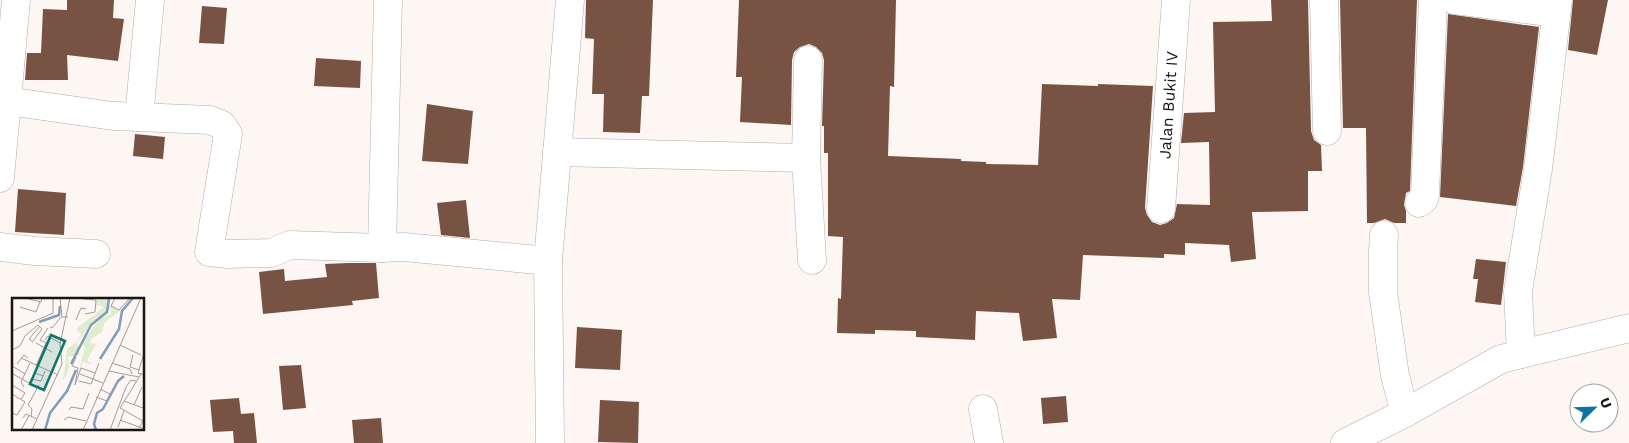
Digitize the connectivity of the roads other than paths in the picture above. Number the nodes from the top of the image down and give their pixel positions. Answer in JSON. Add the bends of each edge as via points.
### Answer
{"nodes":[{"id":1,"x":16,"y":0,"type":"edge"},
{"id":2,"x":150,"y":0,"type":"edge"},
{"id":3,"x":388,"y":0,"type":"edge"},
{"id":4,"x":570,"y":0,"type":"edge"},
{"id":5,"x":1176,"y":0,"type":"edge"},
{"id":6,"x":1324,"y":0,"type":"edge"},
{"id":7,"x":1433,"y":0,"type":"edge"},
{"id":8,"x":1454,"y":0,"type":"edge"},
{"id":9,"x":1557,"y":6,"type":"edge"},
{"id":10,"x":808,"y":60,"type":"dead end"},
{"id":11,"x":7,"y":101,"type":"junction"},
{"id":12,"x":139,"y":117,"type":"junction"},
{"id":13,"x":1327,"y":131,"type":"dead end"},
{"id":14,"x":557,"y":152,"type":"junction"},
{"id":15,"x":806,"y":158,"type":"junction"},
{"id":16,"x":0,"y":178,"type":"edge"},
{"id":17,"x":1419,"y":203,"type":"dead end"},
{"id":18,"x":1161,"y":209,"type":"dead end"},
{"id":19,"x":1384,"y":235,"type":"dead end"},
{"id":20,"x":0,"y":247,"type":"edge"},
{"id":21,"x":382,"y":248,"type":"junction"},
{"id":22,"x":96,"y":254,"type":"dead end"},
{"id":23,"x":812,"y":260,"type":"dead end"},
{"id":24,"x":548,"y":261,"type":"junction"},
{"id":25,"x":1629,"y":328,"type":"edge"},
{"id":26,"x":1521,"y":354,"type":"junction"},
{"id":27,"x":983,"y":409,"type":"dead end"},
{"id":28,"x":1404,"y":413,"type":"junction"},
{"id":29,"x":550,"y":443,"type":"edge"},
{"id":30,"x":989,"y":443,"type":"edge"},
{"id":31,"x":1345,"y":443,"type":"edge"}],
"edges":[{"from":1,"to":11,"type":"street"},
{"from":2,"to":12,"type":"street"},
{"from":3,"to":21,"type":"street"},
{"from":4,"to":14,"type":"street"},
{"from":5,"to":18,"type":"street","name":"Jalan Bukit IV"},
{"from":6,"to":13,"type":"street"},
{"from":7,"to":17,"type":"street","via":[[1425,195]]},
{"from":8,"to":9,"type":"street"},
{"from":9,"to":26,"type":"street","via":[[1538,169],[1518,291]]},
{"from":10,"to":15,"type":"street"},
{"from":11,"to":12,"type":"street"},
{"from":11,"to":16,"type":"street"},
{"from":12,"to":21,"type":"street","via":[[210,120],[222,125],[228,134],[209,252],[271,253],[290,245]]},
{"from":14,"to":15,"type":"street"},
{"from":14,"to":24,"type":"street"},
{"from":15,"to":23,"type":"street"},
{"from":19,"to":28,"type":"street","via":[[1383,292],[1395,376]]},
{"from":20,"to":22,"type":"street"},
{"from":21,"to":24,"type":"street","via":[[404,247]]},
{"from":24,"to":29,"type":"street"},
{"from":25,"to":26,"type":"street"},
{"from":26,"to":28,"type":"street","via":[[1501,360]]},
{"from":27,"to":30,"type":"street"},
{"from":28,"to":31,"type":"street"}]}
